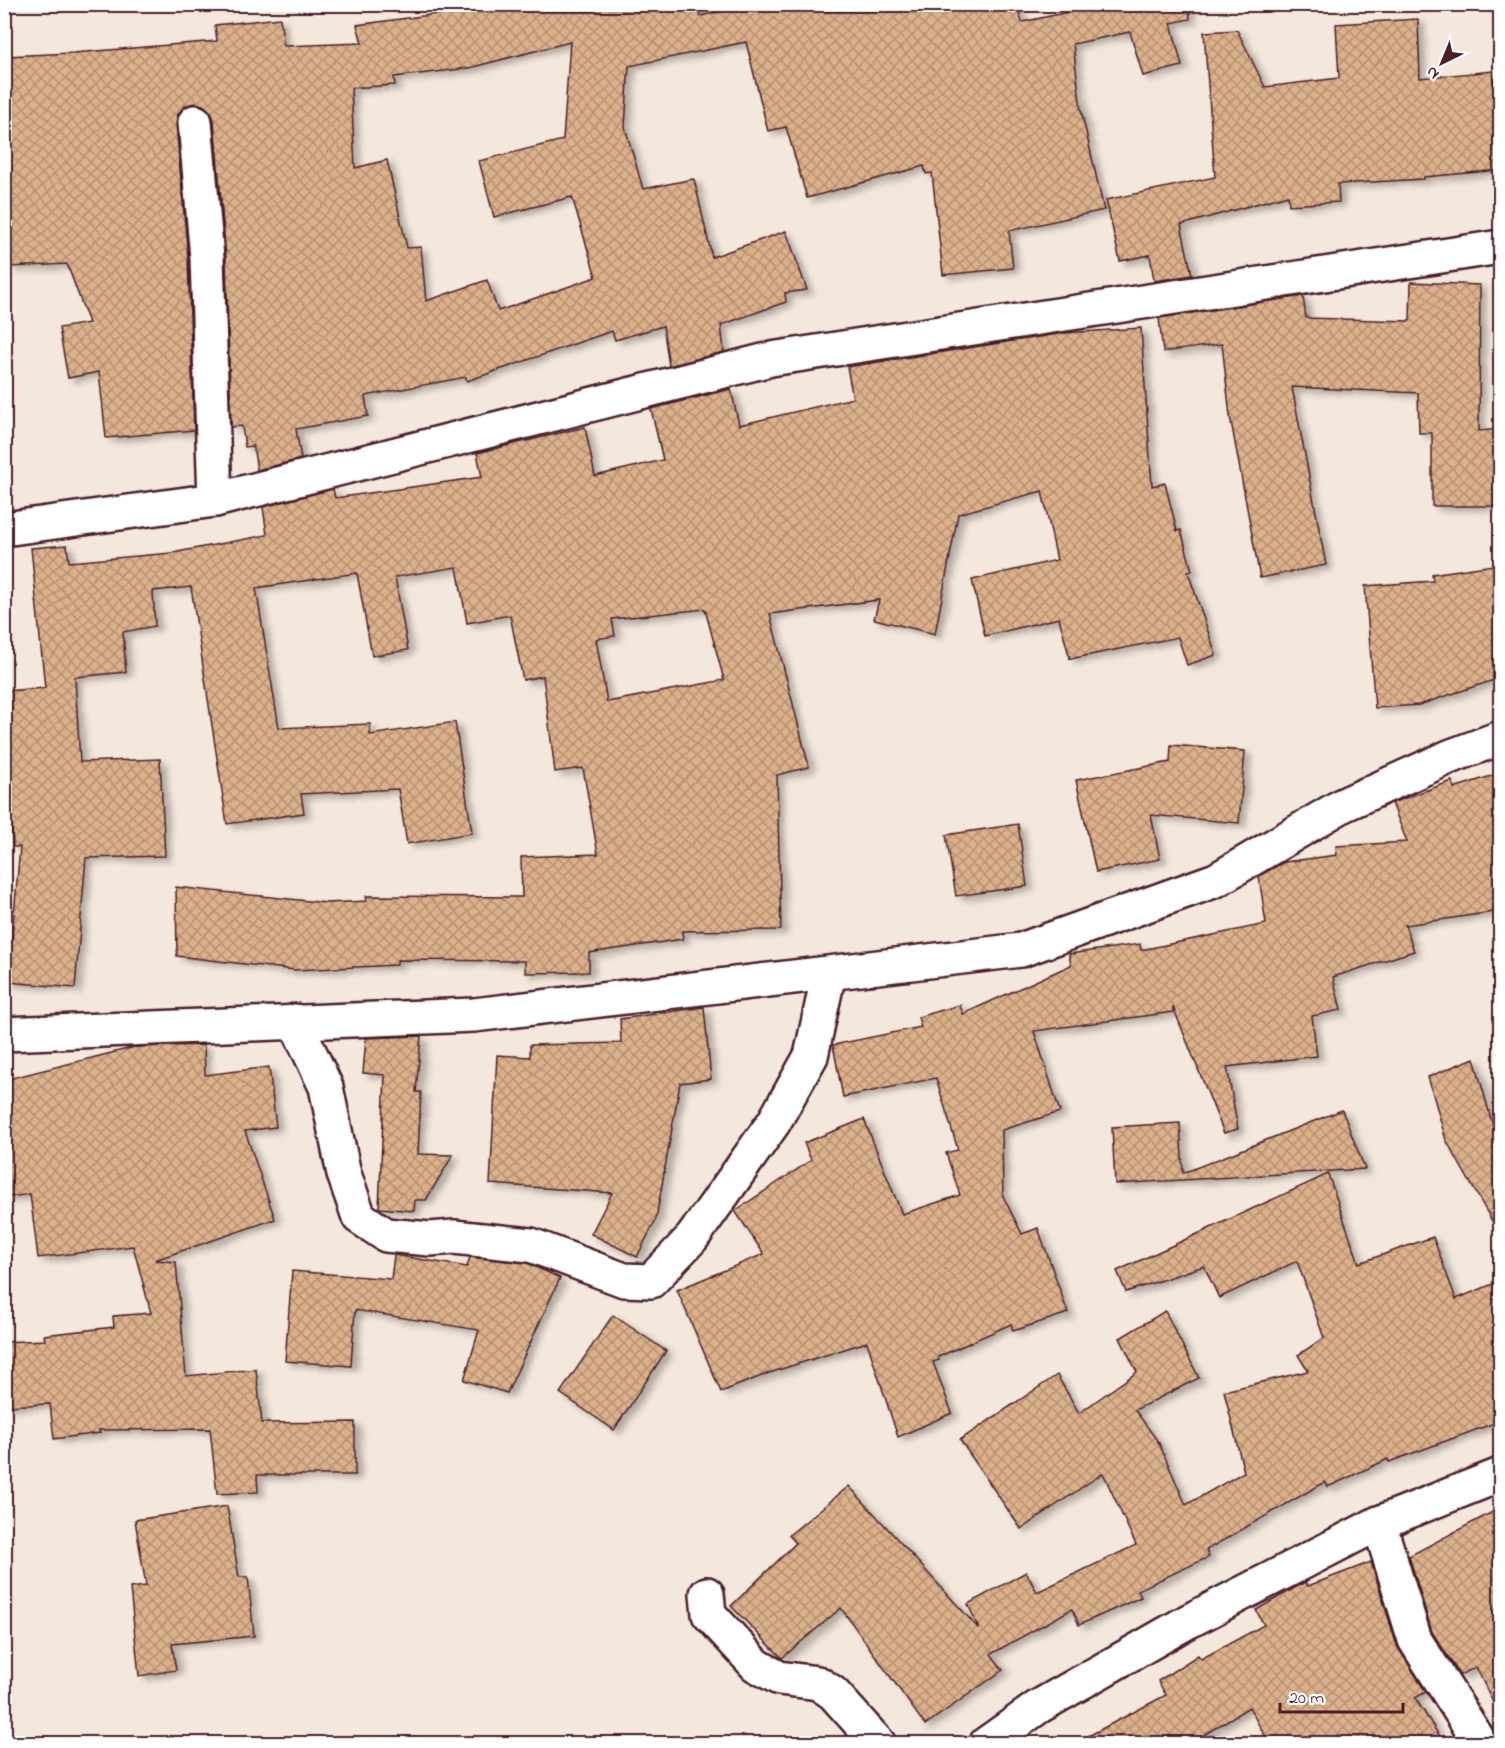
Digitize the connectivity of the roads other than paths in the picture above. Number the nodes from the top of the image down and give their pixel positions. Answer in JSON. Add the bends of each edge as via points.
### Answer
{"nodes":[{"id":1,"x":195,"y":122,"type":"dead end"},
{"id":2,"x":1500,"y":247,"type":"edge"},
{"id":3,"x":215,"y":500,"type":"junction"},
{"id":4,"x":4,"y":529,"type":"edge"},
{"id":5,"x":1500,"y":738,"type":"edge"},
{"id":6,"x":829,"y":973,"type":"junction"},
{"id":7,"x":295,"y":1021,"type":"junction"},
{"id":8,"x":4,"y":1034,"type":"edge"},
{"id":9,"x":1500,"y":1475,"type":"edge"},
{"id":10,"x":1379,"y":1523,"type":"junction"},
{"id":11,"x":707,"y":1593,"type":"dead end"},
{"id":12,"x":879,"y":1743,"type":"edge"},
{"id":13,"x":986,"y":1743,"type":"edge"},
{"id":14,"x":1481,"y":1743,"type":"edge"}],
"edges":[{"from":1,"to":3,"type":"street","via":[[207,258]]},
{"from":2,"to":3,"type":"street","via":[[771,358]]},
{"from":3,"to":4,"type":"street"},
{"from":5,"to":6,"type":"street","via":[[1343,806],[1216,880],[1021,950]]},
{"from":6,"to":7,"type":"street","via":[[474,1015]]},
{"from":6,"to":7,"type":"street","via":[[811,1056],[774,1122],[692,1238],[651,1281],[624,1280],[531,1245],[386,1235],[359,1218],[344,1174],[326,1087]]},
{"from":7,"to":8,"type":"street"},
{"from":9,"to":10,"type":"street"},
{"from":10,"to":13,"type":"street","via":[[1187,1622],[1038,1707]]},
{"from":10,"to":14,"type":"street","via":[[1415,1640]]},
{"from":11,"to":12,"type":"street","via":[[709,1614],[756,1665],[779,1678],[818,1683]]}]}
